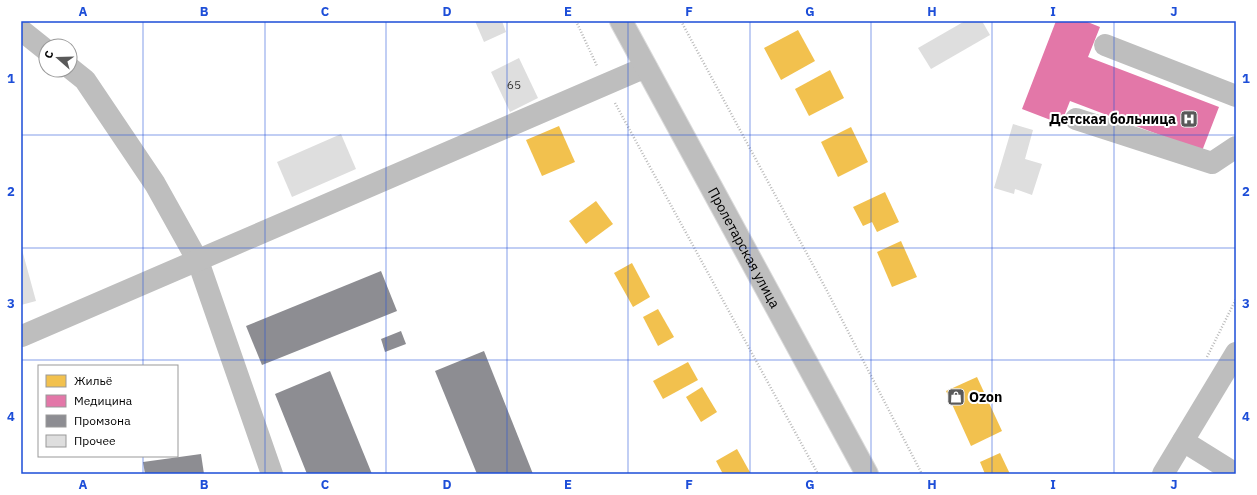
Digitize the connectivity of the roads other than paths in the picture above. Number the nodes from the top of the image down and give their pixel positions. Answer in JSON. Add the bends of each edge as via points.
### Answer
{"nodes":[{"id":1,"x":621,"y":21,"type":"edge"},
{"id":2,"x":21,"y":30,"type":"edge"},
{"id":3,"x":38,"y":44,"type":"edge"},
{"id":4,"x":1105,"y":45,"type":"dead end"},
{"id":5,"x":646,"y":67,"type":"junction"},
{"id":6,"x":78,"y":74,"type":"edge"},
{"id":7,"x":1236,"y":96,"type":"edge"},
{"id":8,"x":1076,"y":119,"type":"dead end"},
{"id":9,"x":1236,"y":147,"type":"edge"},
{"id":10,"x":198,"y":261,"type":"junction"},
{"id":11,"x":22,"y":336,"type":"dead end"},
{"id":12,"x":1236,"y":354,"type":"edge"},
{"id":13,"x":1183,"y":441,"type":"junction"},
{"id":14,"x":272,"y":474,"type":"edge"},
{"id":15,"x":867,"y":474,"type":"edge"},
{"id":16,"x":1163,"y":474,"type":"edge"},
{"id":17,"x":1236,"y":474,"type":"edge"}],
"edges":[{"from":1,"to":5,"type":"main road","name":"Пролетарская улица"},
{"from":2,"to":3,"type":"main road"},
{"from":4,"to":7,"type":"main road"},
{"from":5,"to":10,"type":"main road"},
{"from":5,"to":15,"type":"main road","name":"Пролетарская улица"},
{"from":6,"to":10,"type":"main road","via":[[85,80],[155,184]]},
{"from":8,"to":9,"type":"main road","via":[[1212,163]]},
{"from":10,"to":11,"type":"main road"},
{"from":10,"to":14,"type":"main road"},
{"from":12,"to":13,"type":"main road"},
{"from":13,"to":16,"type":"main road"},
{"from":13,"to":17,"type":"main road"}]}
